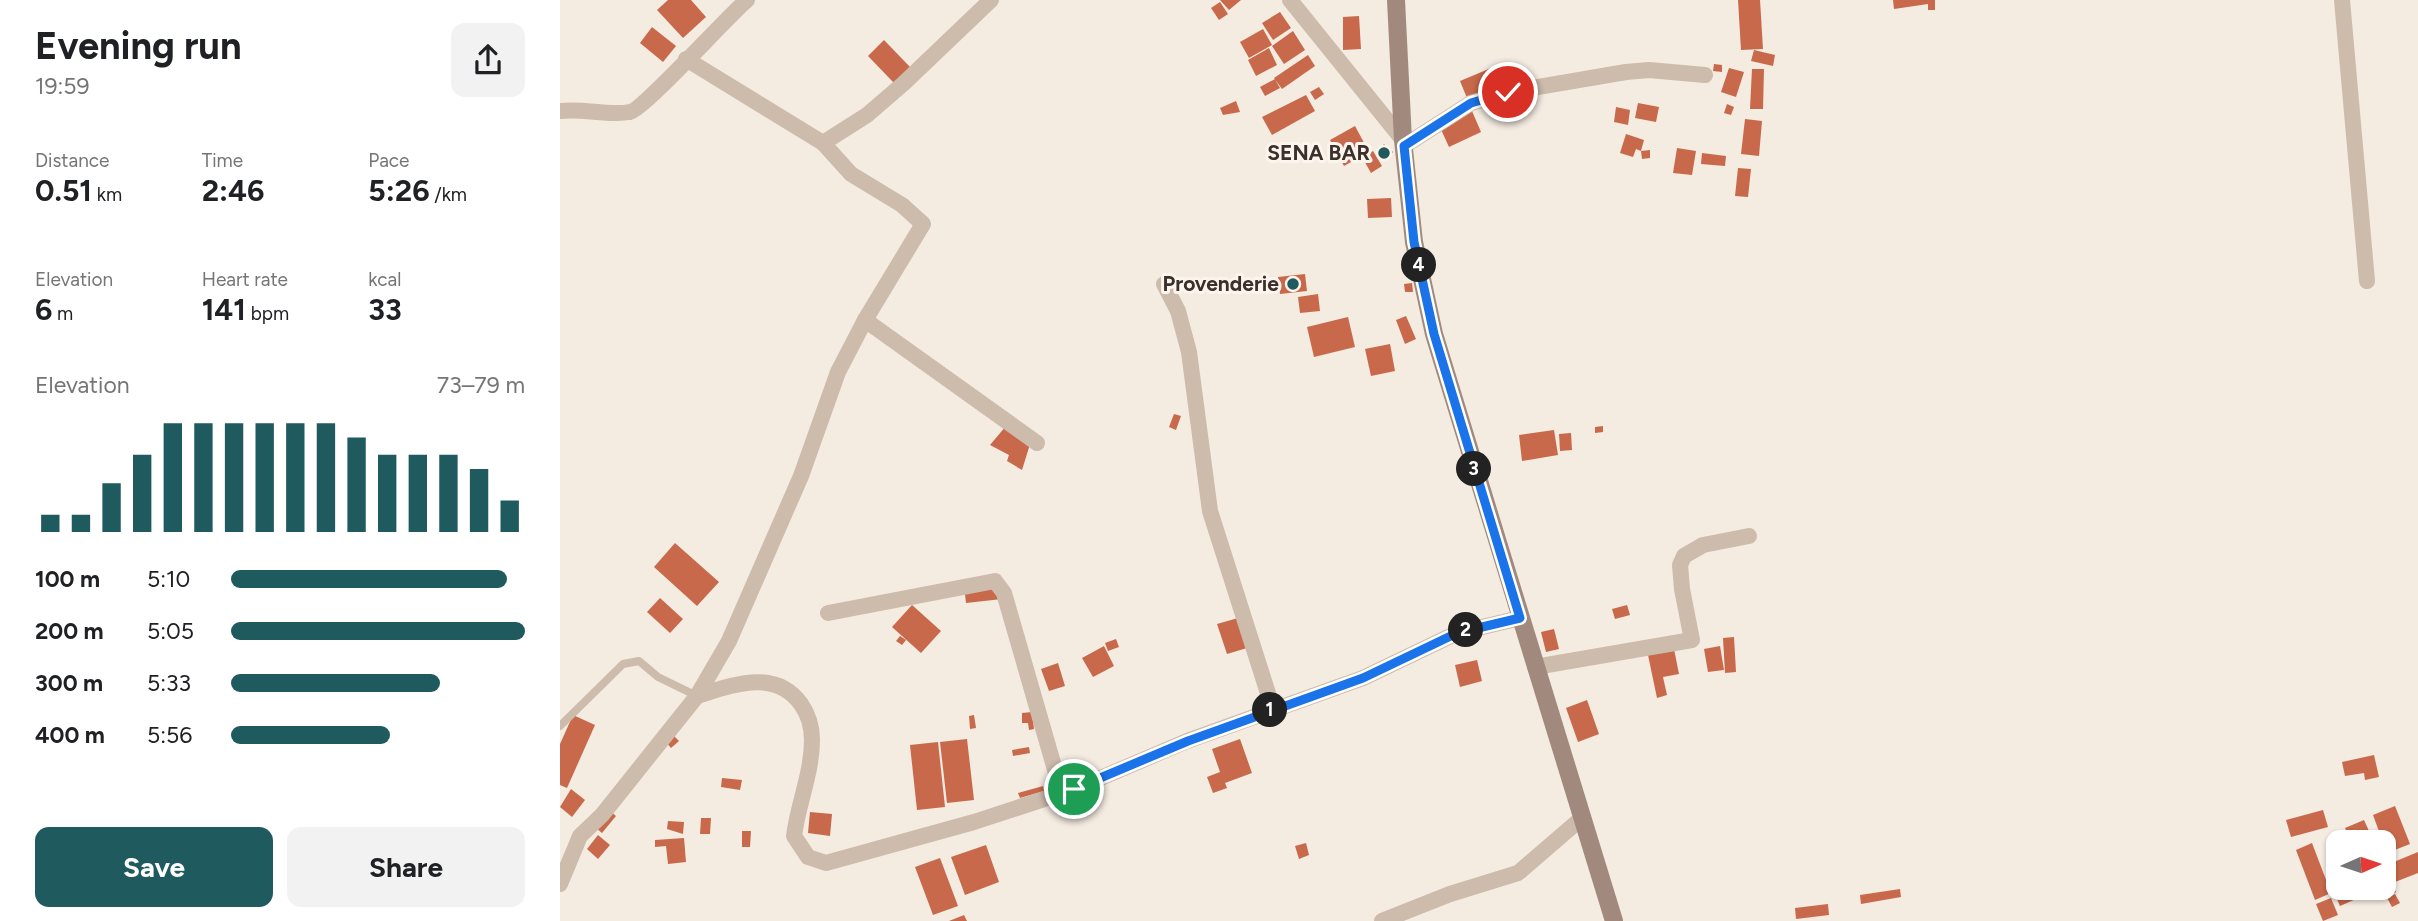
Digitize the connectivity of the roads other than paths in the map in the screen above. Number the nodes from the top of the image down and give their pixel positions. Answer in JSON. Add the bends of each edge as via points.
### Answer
{"nodes":[{"id":1,"x":747,"y":0,"type":"edge"},
{"id":2,"x":991,"y":0,"type":"edge"},
{"id":3,"x":1290,"y":0,"type":"edge"},
{"id":4,"x":1396,"y":0,"type":"edge"},
{"id":5,"x":2342,"y":0,"type":"edge"},
{"id":6,"x":686,"y":59,"type":"junction"},
{"id":7,"x":1705,"y":75,"type":"dead end"},
{"id":8,"x":560,"y":111,"type":"edge"},
{"id":9,"x":823,"y":143,"type":"junction"},
{"id":10,"x":1403,"y":143,"type":"junction"},
{"id":11,"x":2367,"y":281,"type":"dead end"},
{"id":12,"x":1164,"y":284,"type":"dead end"},
{"id":13,"x":865,"y":320,"type":"junction"},
{"id":14,"x":1037,"y":443,"type":"dead end"},
{"id":15,"x":1749,"y":536,"type":"dead end"},
{"id":16,"x":828,"y":613,"type":"dead end"},
{"id":17,"x":1520,"y":618,"type":"junction"},
{"id":18,"x":1535,"y":667,"type":"junction"},
{"id":19,"x":697,"y":696,"type":"junction"},
{"id":20,"x":1273,"y":709,"type":"junction"},
{"id":21,"x":560,"y":726,"type":"edge"},
{"id":22,"x":1062,"y":793,"type":"junction"},
{"id":23,"x":1583,"y":817,"type":"junction"},
{"id":24,"x":560,"y":884,"type":"edge"},
{"id":25,"x":1382,"y":921,"type":"edge"},
{"id":26,"x":1614,"y":921,"type":"edge"}],
"edges":[{"from":1,"to":6,"type":"street"},
{"from":2,"to":9,"type":"street","via":[[903,85]]},
{"from":3,"to":10,"type":"street"},
{"from":4,"to":10,"type":"main road"},
{"from":5,"to":11,"type":"street"},
{"from":6,"to":8,"type":"street","via":[[633,112]]},
{"from":6,"to":9,"type":"street"},
{"from":7,"to":10,"type":"street","via":[[1649,70],[1508,92],[1471,103]]},
{"from":9,"to":13,"type":"street","via":[[851,174],[902,205],[923,224]]},
{"from":10,"to":17,"type":"main road","via":[[1414,242],[1434,334]]},
{"from":12,"to":20,"type":"street","via":[[1178,310],[1189,352],[1210,511]]},
{"from":13,"to":14,"type":"street"},
{"from":13,"to":19,"type":"street","via":[[838,372],[801,476],[739,618]]},
{"from":15,"to":18,"type":"street","via":[[1703,545],[1684,556],[1681,577],[1692,640]]},
{"from":16,"to":22,"type":"street","via":[[995,581],[1004,593]]},
{"from":17,"to":18,"type":"main road"},
{"from":17,"to":20,"type":"street","via":[[1457,633],[1363,678]]},
{"from":18,"to":23,"type":"main road"},
{"from":19,"to":21,"type":"lane","via":[[631,660]]},
{"from":19,"to":22,"type":"street","via":[[754,682],[776,683],[794,695],[807,713],[813,739],[794,836],[816,862],[947,830]]},
{"from":19,"to":24,"type":"street","via":[[580,836]]},
{"from":20,"to":22,"type":"street"},
{"from":23,"to":25,"type":"street","via":[[1518,873]]},
{"from":23,"to":26,"type":"main road"}]}
